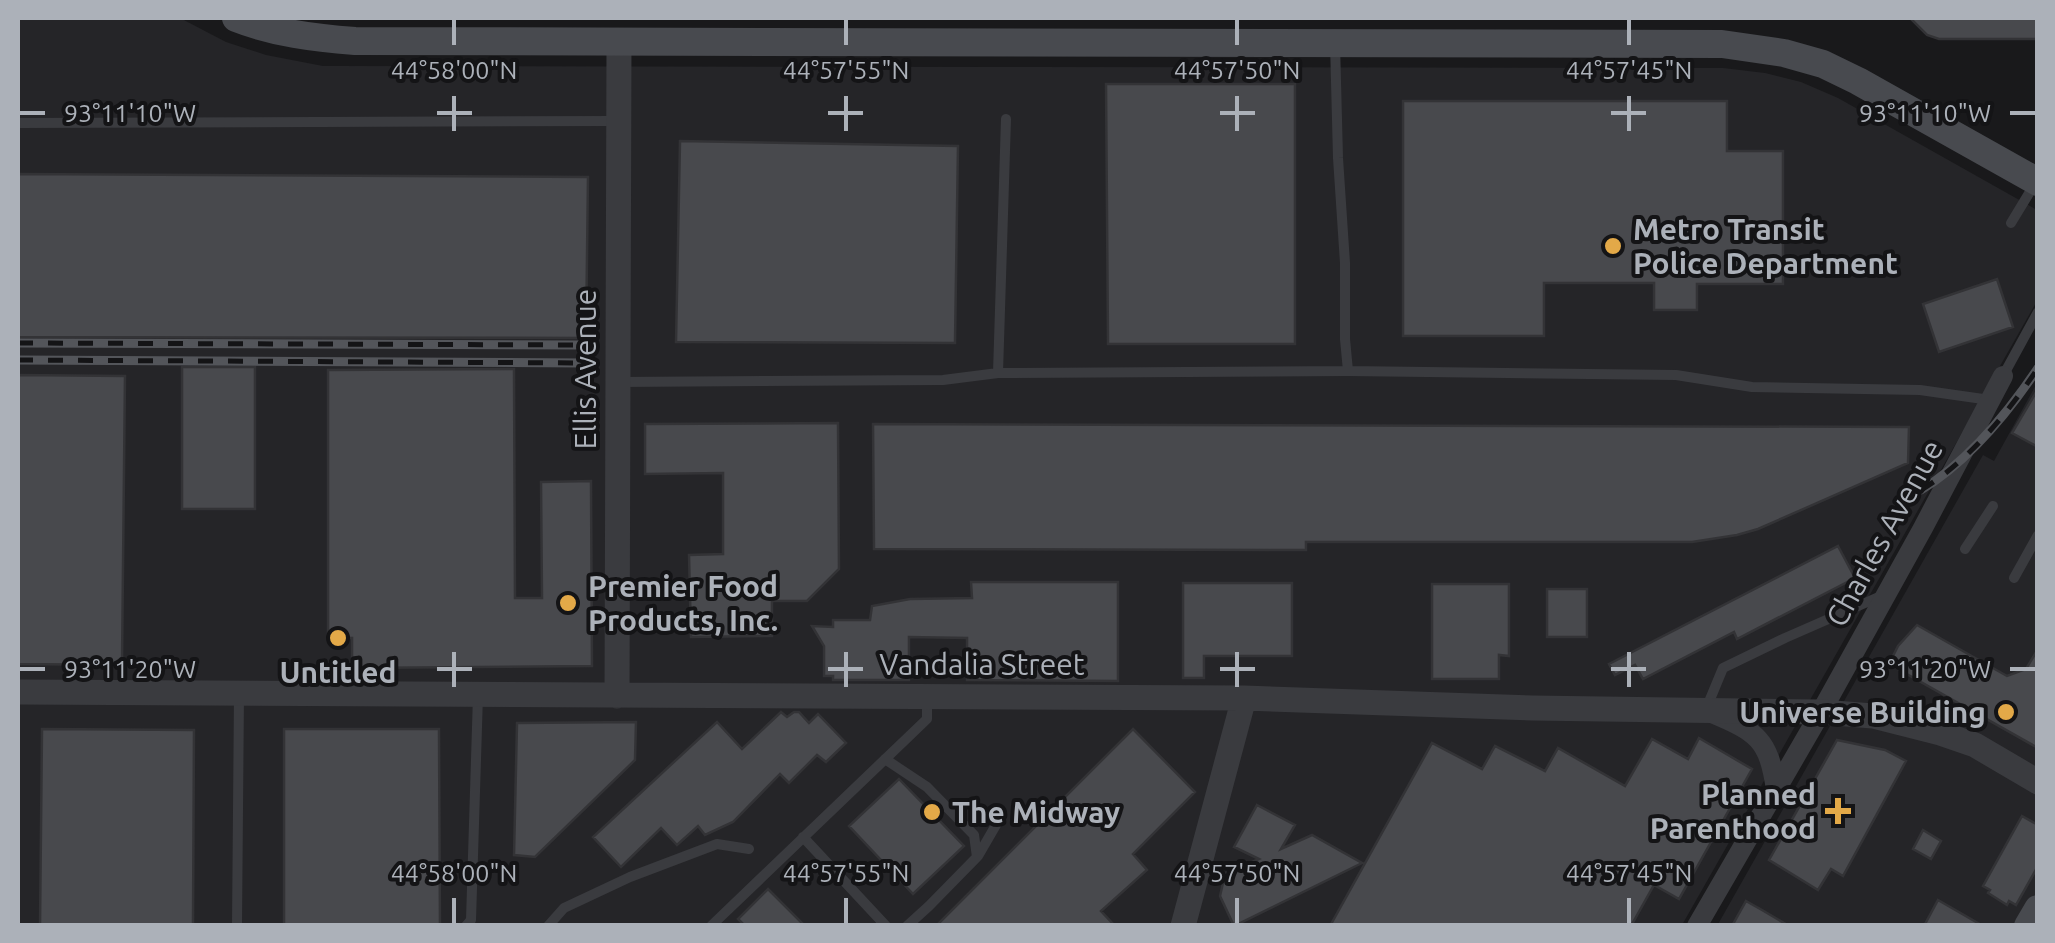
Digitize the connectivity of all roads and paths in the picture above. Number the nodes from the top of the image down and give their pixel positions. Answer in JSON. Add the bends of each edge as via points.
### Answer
{"nodes":[{"id":1,"x":236,"y":18,"type":"edge"},
{"id":2,"x":619,"y":42,"type":"junction"},
{"id":3,"x":1335,"y":42,"type":"junction"},
{"id":4,"x":1006,"y":119,"type":"dead end"},
{"id":5,"x":619,"y":122,"type":"junction"},
{"id":6,"x":18,"y":123,"type":"edge"},
{"id":7,"x":2037,"y":182,"type":"edge"},
{"id":8,"x":2011,"y":223,"type":"dead end"},
{"id":9,"x":2038,"y":312,"type":"edge"},
{"id":10,"x":1348,"y":371,"type":"junction"},
{"id":11,"x":998,"y":373,"type":"junction"},
{"id":12,"x":2003,"y":376,"type":"joint"},
{"id":13,"x":618,"y":382,"type":"junction"},
{"id":14,"x":1991,"y":400,"type":"junction"},
{"id":15,"x":1993,"y":506,"type":"dead end"},
{"id":16,"x":2038,"y":536,"type":"edge"},
{"id":17,"x":1965,"y":549,"type":"dead end"},
{"id":18,"x":2014,"y":578,"type":"dead end"},
{"id":19,"x":1885,"y":594,"type":"junction"},
{"id":20,"x":18,"y":692,"type":"edge"},
{"id":21,"x":238,"y":693,"type":"junction"},
{"id":22,"x":478,"y":695,"type":"junction"},
{"id":23,"x":617,"y":696,"type":"junction"},
{"id":24,"x":927,"y":696,"type":"junction"},
{"id":25,"x":1244,"y":698,"type":"junction"},
{"id":26,"x":1706,"y":710,"type":"junction"},
{"id":27,"x":1821,"y":712,"type":"junction"},
{"id":28,"x":885,"y":759,"type":"junction"},
{"id":29,"x":2038,"y":782,"type":"edge"},
{"id":30,"x":1776,"y":790,"type":"junction"},
{"id":31,"x":996,"y":825,"type":"dead end"},
{"id":32,"x":803,"y":837,"type":"junction"},
{"id":33,"x":749,"y":849,"type":"dead end"},
{"id":34,"x":977,"y":856,"type":"junction"},
{"id":35,"x":2038,"y":908,"type":"edge"},
{"id":36,"x":236,"y":926,"type":"edge"},
{"id":37,"x":466,"y":926,"type":"edge"},
{"id":38,"x":548,"y":926,"type":"edge"},
{"id":39,"x":711,"y":926,"type":"edge"},
{"id":40,"x":886,"y":926,"type":"edge"},
{"id":41,"x":907,"y":926,"type":"edge"},
{"id":42,"x":1184,"y":926,"type":"edge"},
{"id":43,"x":1697,"y":926,"type":"edge"},
{"id":44,"x":2028,"y":926,"type":"edge"}],
"edges":[{"from":1,"to":2,"type":"main road","via":[[355,41]]},
{"from":2,"to":3,"type":"main road"},
{"from":2,"to":5,"type":"street","name":"Ellis Avenue"},
{"from":3,"to":7,"type":"main road","via":[[1722,44],[1784,53],[1858,81]]},
{"from":3,"to":10,"type":"lane"},
{"from":4,"to":11,"type":"lane"},
{"from":5,"to":6,"type":"lane"},
{"from":5,"to":13,"type":"street","name":"Ellis Avenue"},
{"from":7,"to":8,"type":"lane"},
{"from":9,"to":12,"type":"lane"},
{"from":10,"to":11,"type":"lane"},
{"from":10,"to":14,"type":"lane","via":[[1676,376],[1752,387],[1920,390]]},
{"from":11,"to":13,"type":"lane","via":[[943,380]]},
{"from":12,"to":14,"type":"street","name":"Charles Avenue"},
{"from":13,"to":23,"type":"street","name":"Ellis Avenue"},
{"from":14,"to":19,"type":"street","name":"Charles Avenue"},
{"from":15,"to":17,"type":"lane"},
{"from":16,"to":18,"type":"lane"},
{"from":19,"to":26,"type":"lane","via":[[1723,668]]},
{"from":19,"to":27,"type":"street","name":"Charles Avenue"},
{"from":20,"to":21,"type":"street","name":"Vandalia Street"},
{"from":21,"to":22,"type":"street","name":"Vandalia Street"},
{"from":21,"to":36,"type":"lane"},
{"from":22,"to":23,"type":"street","name":"Vandalia Street"},
{"from":22,"to":37,"type":"lane"},
{"from":23,"to":24,"type":"street","name":"Vandalia Street"},
{"from":24,"to":25,"type":"street","name":"Vandalia Street"},
{"from":24,"to":28,"type":"lane","via":[[927,719]]},
{"from":25,"to":26,"type":"street","name":"Vandalia Street"},
{"from":25,"to":42,"type":"street"},
{"from":26,"to":27,"type":"street","name":"Vandalia Street"},
{"from":26,"to":30,"type":"street","name":"Vandalia Street","via":[[1762,743]]},
{"from":27,"to":29,"type":"street","name":"Vandalia Street","via":[[1874,716],[1957,738]]},
{"from":27,"to":30,"type":"street","name":"Charles Avenue"},
{"from":28,"to":32,"type":"lane"},
{"from":28,"to":34,"type":"lane","via":[[927,787],[974,835]]},
{"from":30,"to":43,"type":"street","name":"Charles Avenue"},
{"from":31,"to":34,"type":"lane"},
{"from":32,"to":39,"type":"lane"},
{"from":32,"to":40,"type":"lane"},
{"from":33,"to":38,"type":"lane","via":[[717,844],[630,877],[564,908]]},
{"from":34,"to":41,"type":"lane"},
{"from":35,"to":44,"type":"main road"}]}
